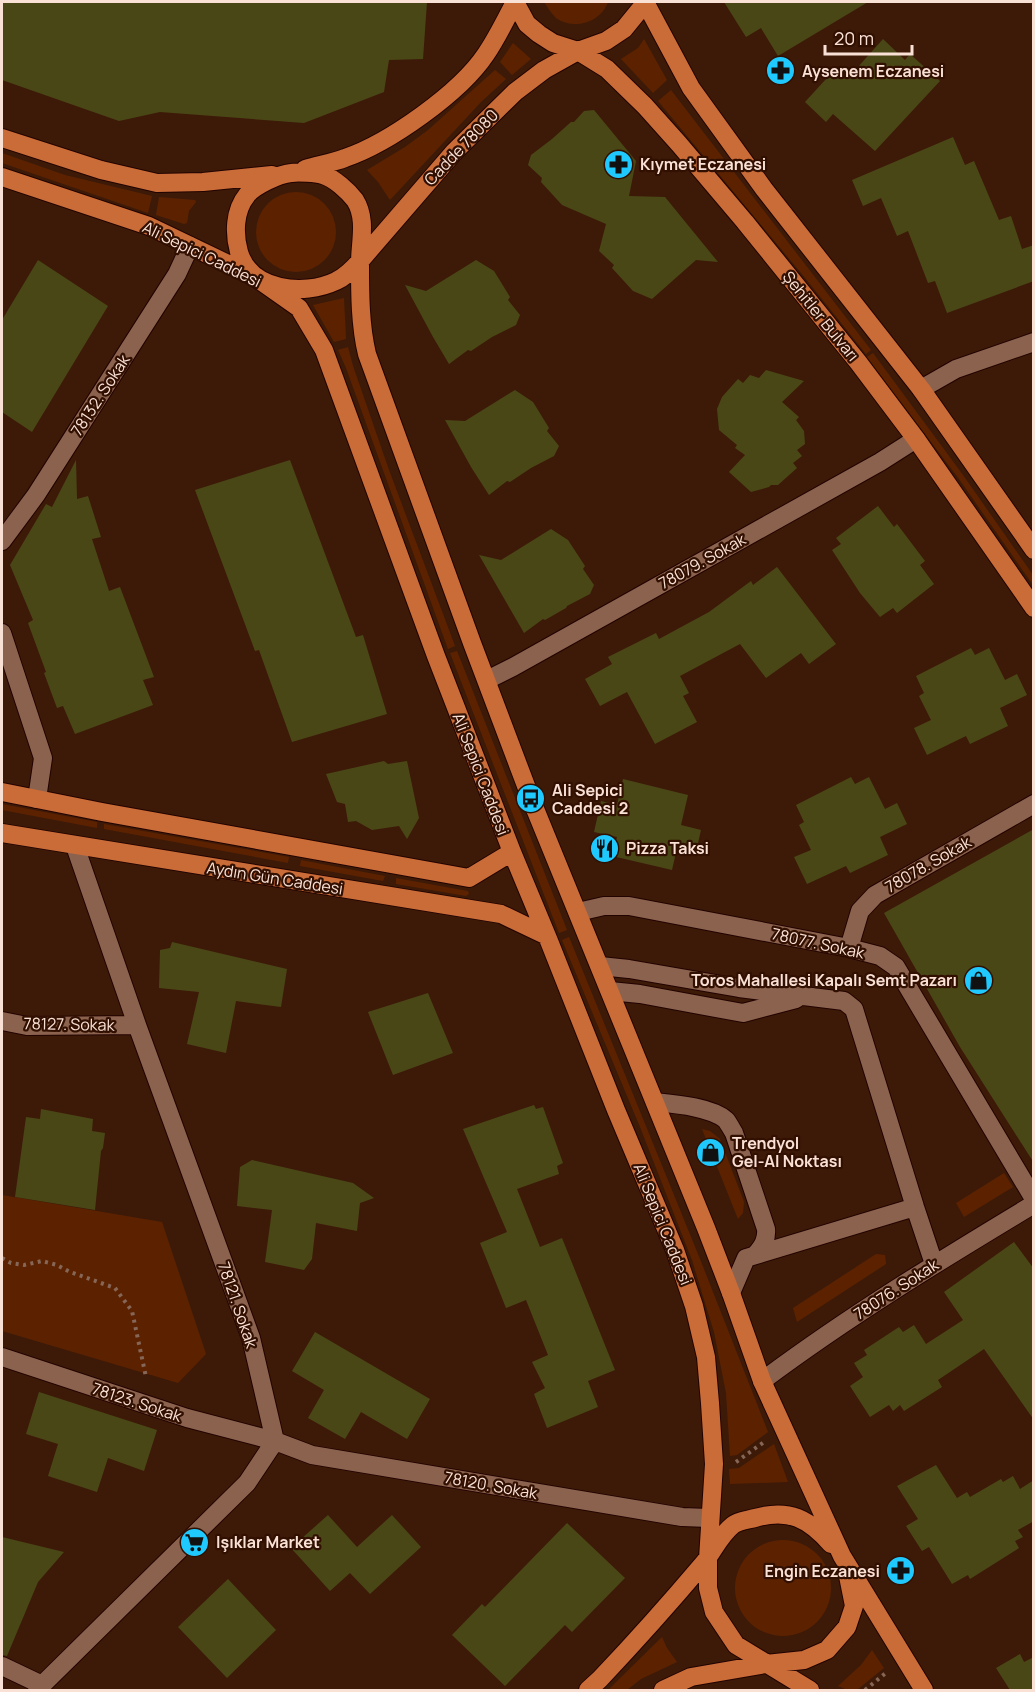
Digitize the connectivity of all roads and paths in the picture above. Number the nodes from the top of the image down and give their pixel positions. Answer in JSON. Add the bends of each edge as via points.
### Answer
{"nodes":[{"id":1,"x":515,"y":2,"type":"edge"},
{"id":2,"x":645,"y":2,"type":"edge"},
{"id":3,"x":578,"y":51,"type":"junction"},
{"id":4,"x":2,"y":138,"type":"edge"},
{"id":5,"x":290,"y":173,"type":"junction"},
{"id":6,"x":2,"y":177,"type":"edge"},
{"id":7,"x":190,"y":246,"type":"junction"},
{"id":8,"x":360,"y":261,"type":"junction"},
{"id":9,"x":255,"y":278,"type":"junction"},
{"id":10,"x":1034,"y":342,"type":"edge"},
{"id":11,"x":921,"y":389,"type":"junction"},
{"id":12,"x":916,"y":440,"type":"junction"},
{"id":13,"x":2,"y":540,"type":"edge"},
{"id":14,"x":1034,"y":550,"type":"edge"},
{"id":15,"x":1034,"y":608,"type":"edge"},
{"id":16,"x":2,"y":633,"type":"edge"},
{"id":17,"x":487,"y":680,"type":"junction"},
{"id":18,"x":2,"y":792,"type":"edge"},
{"id":19,"x":37,"y":799,"type":"junction"},
{"id":20,"x":1034,"y":804,"type":"edge"},
{"id":21,"x":2,"y":833,"type":"edge"},
{"id":22,"x":75,"y":846,"type":"junction"},
{"id":23,"x":512,"y":852,"type":"junction"},
{"id":24,"x":578,"y":912,"type":"junction"},
{"id":25,"x":545,"y":935,"type":"junction"},
{"id":26,"x":849,"y":948,"type":"junction"},
{"id":27,"x":600,"y":966,"type":"junction"},
{"id":28,"x":610,"y":992,"type":"junction"},
{"id":29,"x":804,"y":996,"type":"junction"},
{"id":30,"x":2,"y":1021,"type":"edge"},
{"id":31,"x":136,"y":1024,"type":"junction"},
{"id":32,"x":655,"y":1102,"type":"junction"},
{"id":33,"x":1034,"y":1199,"type":"edge"},
{"id":34,"x":1034,"y":1204,"type":"edge"},
{"id":35,"x":915,"y":1207,"type":"junction"},
{"id":36,"x":756,"y":1254,"type":"junction"},
{"id":37,"x":2,"y":1258,"type":"edge"},
{"id":38,"x":934,"y":1264,"type":"junction"},
{"id":39,"x":731,"y":1293,"type":"junction"},
{"id":40,"x":2,"y":1357,"type":"edge"},
{"id":41,"x":146,"y":1377,"type":"dead end"},
{"id":42,"x":762,"y":1381,"type":"junction"},
{"id":43,"x":771,"y":1437,"type":"dead end"},
{"id":44,"x":275,"y":1442,"type":"junction"},
{"id":45,"x":730,"y":1463,"type":"dead end"},
{"id":46,"x":710,"y":1518,"type":"junction"},
{"id":47,"x":842,"y":1556,"type":"junction"},
{"id":48,"x":708,"y":1558,"type":"junction"},
{"id":49,"x":766,"y":1664,"type":"junction"},
{"id":50,"x":2,"y":1666,"type":"edge"},
{"id":51,"x":888,"y":1672,"type":"dead end"},
{"id":52,"x":40,"y":1688,"type":"edge"},
{"id":53,"x":588,"y":1690,"type":"edge"},
{"id":54,"x":663,"y":1690,"type":"edge"},
{"id":55,"x":810,"y":1690,"type":"edge"},
{"id":56,"x":865,"y":1690,"type":"edge"},
{"id":57,"x":924,"y":1690,"type":"edge"}],
"edges":[{"from":1,"to":3,"type":"main road","name":"Şehitler Bulvarı","via":[[527,24],[539,34]]},
{"from":1,"to":5,"type":"main road","via":[[486,55],[465,80],[424,113],[401,130],[346,158]]},
{"from":2,"to":3,"type":"main road","name":"Cadde 78080","via":[[624,29],[606,41]]},
{"from":2,"to":11,"type":"main road","name":"Şehitler Bulvarı","via":[[691,88],[764,189]]},
{"from":3,"to":8,"type":"main road","name":"Cadde 78080","via":[[515,92],[454,152]]},
{"from":3,"to":12,"type":"main road","name":"Şehitler Bulvarı","via":[[607,69],[679,144],[824,318]]},
{"from":4,"to":5,"type":"main road","via":[[101,170],[157,183]]},
{"from":5,"to":8,"type":"main road","via":[[323,175],[355,201],[362,222]]},
{"from":5,"to":9,"type":"main road","via":[[261,184],[247,194],[240,207],[235,228],[238,248]]},
{"from":6,"to":7,"type":"main road","name":"Ali Sepici Caddesi","via":[[149,226]]},
{"from":7,"to":9,"type":"main road","name":"Ali Sepici Caddesi"},
{"from":7,"to":13,"type":"street","name":"78132. Sokak","via":[[177,274],[42,486]]},
{"from":8,"to":9,"type":"main road","via":[[336,281],[320,287],[300,290]]},
{"from":8,"to":17,"type":"main road","via":[[367,354]]},
{"from":9,"to":23,"type":"main road","name":"Ali Sepici Caddesi","via":[[299,308],[324,350],[435,656]]},
{"from":10,"to":11,"type":"street","via":[[956,369]]},
{"from":11,"to":14,"type":"main road","name":"Şehitler Bulvarı"},
{"from":12,"to":15,"type":"main road","name":"Şehitler Bulvarı"},
{"from":12,"to":17,"type":"street","name":"78079. Sokak"},
{"from":16,"to":19,"type":"street","via":[[43,758]]},
{"from":17,"to":24,"type":"main road"},
{"from":18,"to":19,"type":"main road","name":"Aydın Gün Caddesi"},
{"from":19,"to":23,"type":"main road","name":"Aydın Gün Caddesi","via":[[469,878]]},
{"from":20,"to":26,"type":"street","name":"78078. Sokak","via":[[875,895],[860,911]]},
{"from":21,"to":22,"type":"main road","name":"Aydın Gün Caddesi"},
{"from":22,"to":25,"type":"main road","name":"Aydın Gün Caddesi","via":[[501,914]]},
{"from":22,"to":31,"type":"street","name":"78121. Sokak"},
{"from":23,"to":25,"type":"main road","name":"Ali Sepici Caddesi"},
{"from":24,"to":26,"type":"street","name":"78077. Sokak","via":[[629,906]]},
{"from":24,"to":27,"type":"main road"},
{"from":25,"to":46,"type":"main road","name":"Ali Sepici Caddesi","via":[[675,1250],[694,1306],[706,1357],[710,1403],[714,1464]]},
{"from":26,"to":33,"type":"street","name":"78077. Sokak","via":[[880,956],[896,967]]},
{"from":27,"to":28,"type":"main road"},
{"from":27,"to":29,"type":"street"},
{"from":28,"to":29,"type":"street","via":[[743,1013]]},
{"from":28,"to":32,"type":"main road"},
{"from":29,"to":35,"type":"street","via":[[844,1001],[854,1009]]},
{"from":30,"to":31,"type":"street","name":"78127. Sokak","via":[[27,1026]]},
{"from":31,"to":44,"type":"street","name":"78121. Sokak","via":[[251,1338]]},
{"from":32,"to":36,"type":"street","via":[[684,1104],[719,1115],[728,1122],[766,1229],[764,1243]]},
{"from":32,"to":39,"type":"main road"},
{"from":34,"to":38,"type":"street","name":"78076. Sokak"},
{"from":35,"to":36,"type":"street"},
{"from":35,"to":38,"type":"street"},
{"from":36,"to":39,"type":"street","via":[[746,1258]]},
{"from":37,"to":41,"type":"path","via":[[24,1265],[42,1261],[57,1264],[115,1288],[132,1311]]},
{"from":38,"to":42,"type":"street","name":"78076. Sokak"},
{"from":39,"to":42,"type":"main road"},
{"from":40,"to":44,"type":"street","name":"78123. Sokak","via":[[187,1418]]},
{"from":42,"to":47,"type":"main road"},
{"from":43,"to":45,"type":"path","via":[[738,1462]]},
{"from":44,"to":46,"type":"street","name":"78120. Sokak","via":[[312,1455],[671,1515]]},
{"from":44,"to":52,"type":"street","via":[[247,1483]]},
{"from":46,"to":48,"type":"main road","name":"Ali Sepici Caddesi"},
{"from":47,"to":48,"type":"main road","via":[[801,1518],[770,1513],[734,1524]]},
{"from":47,"to":49,"type":"main road","via":[[854,1606],[846,1627],[827,1650],[804,1660]]},
{"from":47,"to":57,"type":"main road"},
{"from":48,"to":49,"type":"main road","via":[[708,1588],[714,1612],[735,1645]]},
{"from":48,"to":53,"type":"main road"},
{"from":49,"to":54,"type":"main road","via":[[691,1677]]},
{"from":49,"to":55,"type":"main road"},
{"from":50,"to":52,"type":"street"},
{"from":51,"to":56,"type":"path"}]}
